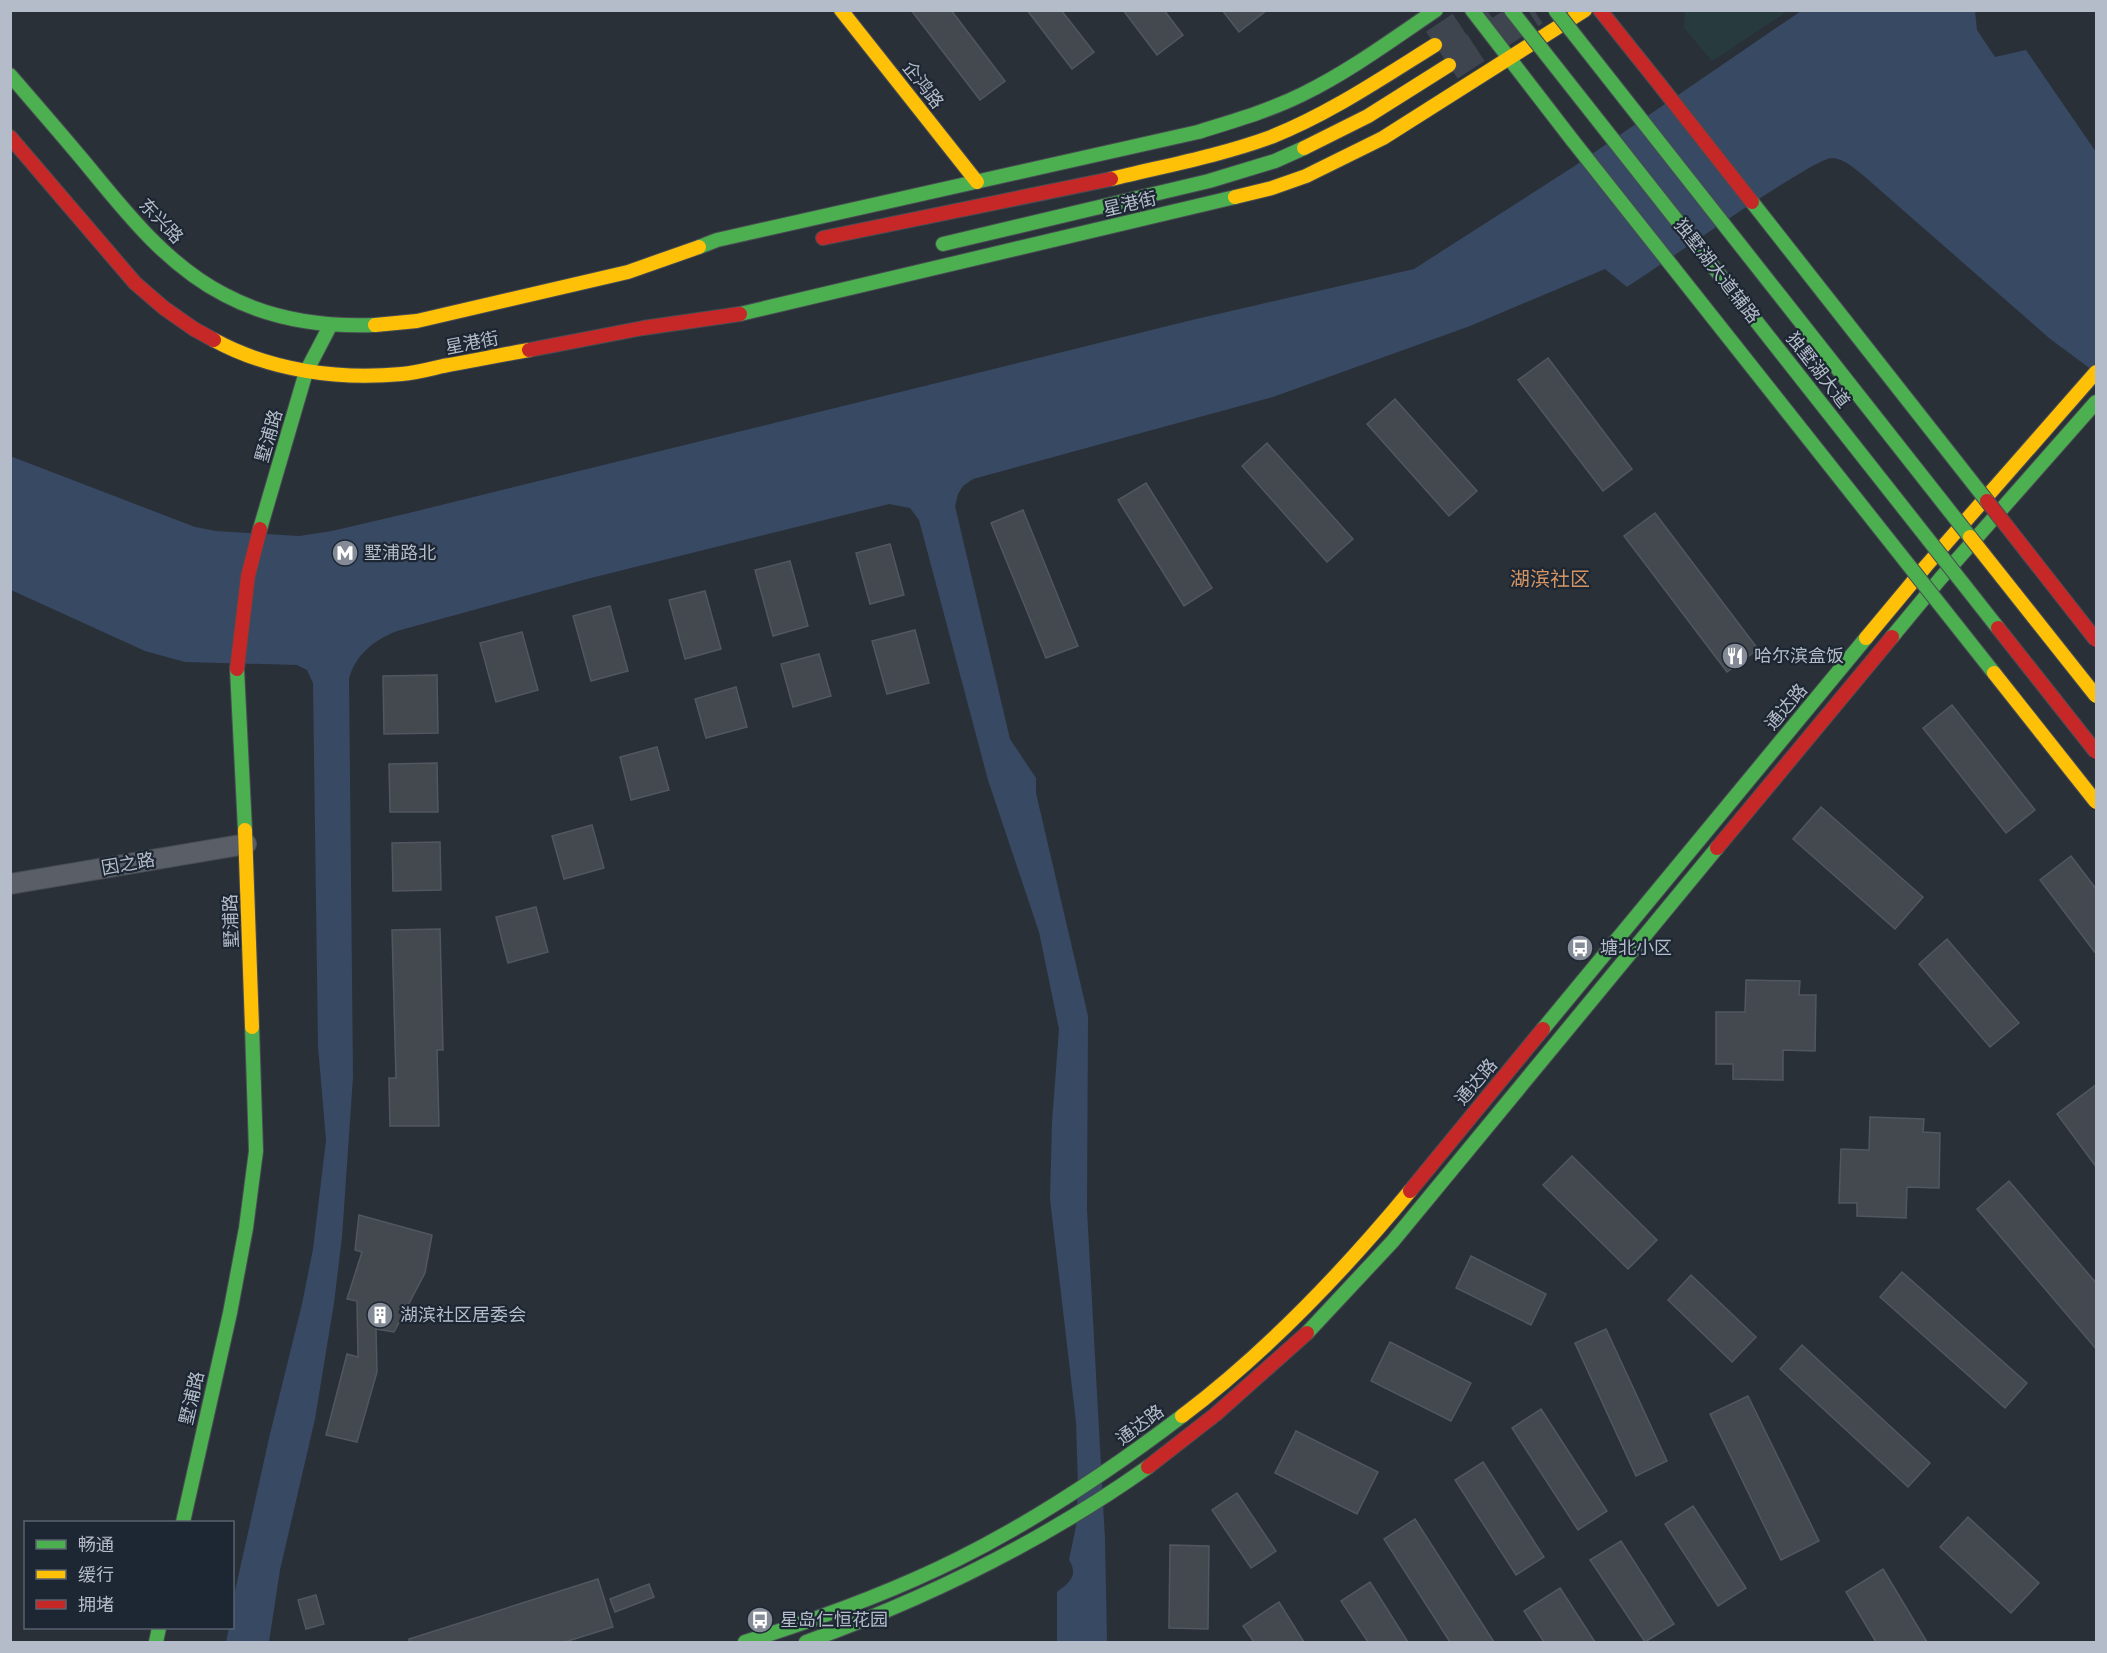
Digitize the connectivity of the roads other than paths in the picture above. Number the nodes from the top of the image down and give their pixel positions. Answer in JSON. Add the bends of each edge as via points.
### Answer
{"nodes":[{"id":1,"x":841,"y":10,"type":"edge"},
{"id":2,"x":1436,"y":10,"type":"edge"},
{"id":3,"x":1472,"y":10,"type":"edge"},
{"id":4,"x":1489,"y":10,"type":"edge"},
{"id":5,"x":1511,"y":10,"type":"edge"},
{"id":6,"x":1555,"y":10,"type":"edge"},
{"id":7,"x":1600,"y":10,"type":"edge"},
{"id":8,"x":1583,"y":14,"type":"edge"},
{"id":9,"x":1502,"y":27,"type":"dead end"},
{"id":10,"x":1435,"y":45,"type":"tunnel mouth"},
{"id":11,"x":1519,"y":53,"type":"junction"},
{"id":12,"x":1449,"y":65,"type":"tunnel mouth"},
{"id":13,"x":10,"y":75,"type":"edge"},
{"id":14,"x":10,"y":137,"type":"edge"},
{"id":15,"x":977,"y":182,"type":"junction"},
{"id":16,"x":812,"y":240,"type":"dead end"},
{"id":17,"x":931,"y":247,"type":"dead end"},
{"id":18,"x":696,"y":262,"type":"dead end"},
{"id":19,"x":628,"y":272,"type":"junction"},
{"id":20,"x":702,"y":304,"type":"dead end"},
{"id":21,"x":330,"y":326,"type":"junction"},
{"id":22,"x":643,"y":328,"type":"junction"},
{"id":23,"x":306,"y":372,"type":"junction"},
{"id":24,"x":2097,"y":372,"type":"edge"},
{"id":25,"x":1779,"y":378,"type":"dead end"},
{"id":26,"x":2097,"y":402,"type":"edge"},
{"id":27,"x":1966,"y":498,"type":"dead end"},
{"id":28,"x":1976,"y":510,"type":"junction"},
{"id":29,"x":1987,"y":525,"type":"junction"},
{"id":30,"x":1926,"y":566,"type":"junction"},
{"id":31,"x":1938,"y":581,"type":"junction"},
{"id":32,"x":2097,"y":640,"type":"edge"},
{"id":33,"x":2097,"y":696,"type":"edge"},
{"id":34,"x":2097,"y":752,"type":"edge"},
{"id":35,"x":2097,"y":802,"type":"edge"},
{"id":36,"x":246,"y":844,"type":"junction"},
{"id":37,"x":10,"y":884,"type":"edge"},
{"id":38,"x":183,"y":1521,"type":"edge"},
{"id":39,"x":745,"y":1642,"type":"edge"},
{"id":40,"x":806,"y":1642,"type":"edge"}],
"edges":[{"from":1,"to":15,"type":"main road","name":"企鸿路"},
{"from":2,"to":15,"type":"main road","name":"星港街","via":[[1316,88],[1259,113],[1198,132]]},
{"from":3,"to":11,"type":"main road"},
{"from":4,"to":9,"type":"main road"},
{"from":5,"to":34,"type":"main road","name":"独墅湖大道","bridge":true},
{"from":6,"to":33,"type":"main road","name":"独墅湖大道","bridge":true},
{"from":7,"to":32,"type":"main road","bridge":true},
{"from":8,"to":11,"type":"main road","name":"星港街"},
{"from":10,"to":16,"type":"main road","name":"星港街","via":[[1323,112],[1250,143],[1078,186]]},
{"from":11,"to":22,"type":"main road","name":"星港街","via":[[1359,152],[1272,188],[727,317]]},
{"from":11,"to":35,"type":"main road","bridge":true,"via":[[1573,141]]},
{"from":12,"to":17,"type":"main road","name":"星港街","via":[[1368,116],[1275,161]]},
{"from":13,"to":21,"type":"main road","name":"东兴路","via":[[143,230],[193,276],[272,315]]},
{"from":14,"to":23,"type":"main road","via":[[116,262],[165,310],[236,352]]},
{"from":15,"to":19,"type":"main road","name":"星港街","via":[[717,240]]},
{"from":18,"to":19,"type":"main road","name":"星港街"},
{"from":19,"to":21,"type":"main road","name":"星港街","via":[[417,321],[388,326]]},
{"from":20,"to":22,"type":"main road","name":"星港街"},
{"from":21,"to":23,"type":"main road","name":"墅浦路"},
{"from":22,"to":23,"type":"main road","name":"星港街","via":[[404,374],[355,377]]},
{"from":23,"to":36,"type":"main road","name":"墅浦路","bridge":true,"via":[[248,576],[237,669]]},
{"from":24,"to":28,"type":"main road","name":"通达路"},
{"from":25,"to":30,"type":"main road"},
{"from":26,"to":29,"type":"main road","name":"通达路"},
{"from":27,"to":28,"type":"main road"},
{"from":28,"to":29,"type":"main road"},
{"from":28,"to":30,"type":"main road","name":"通达路"},
{"from":29,"to":31,"type":"main road","name":"通达路"},
{"from":30,"to":31,"type":"main road"},
{"from":30,"to":39,"type":"main road","name":"通达路","via":[[1379,1228],[1298,1316],[1142,1448],[1077,1491],[921,1576],[839,1610]]},
{"from":31,"to":40,"type":"main road","name":"通达路","via":[[1365,1273],[1311,1329],[1236,1397],[1153,1463],[1074,1516],[939,1589]]},
{"from":36,"to":37,"type":"street","name":"因之路"},
{"from":36,"to":38,"type":"main road","name":"墅浦路","via":[[256,1151],[230,1313]]}]}
